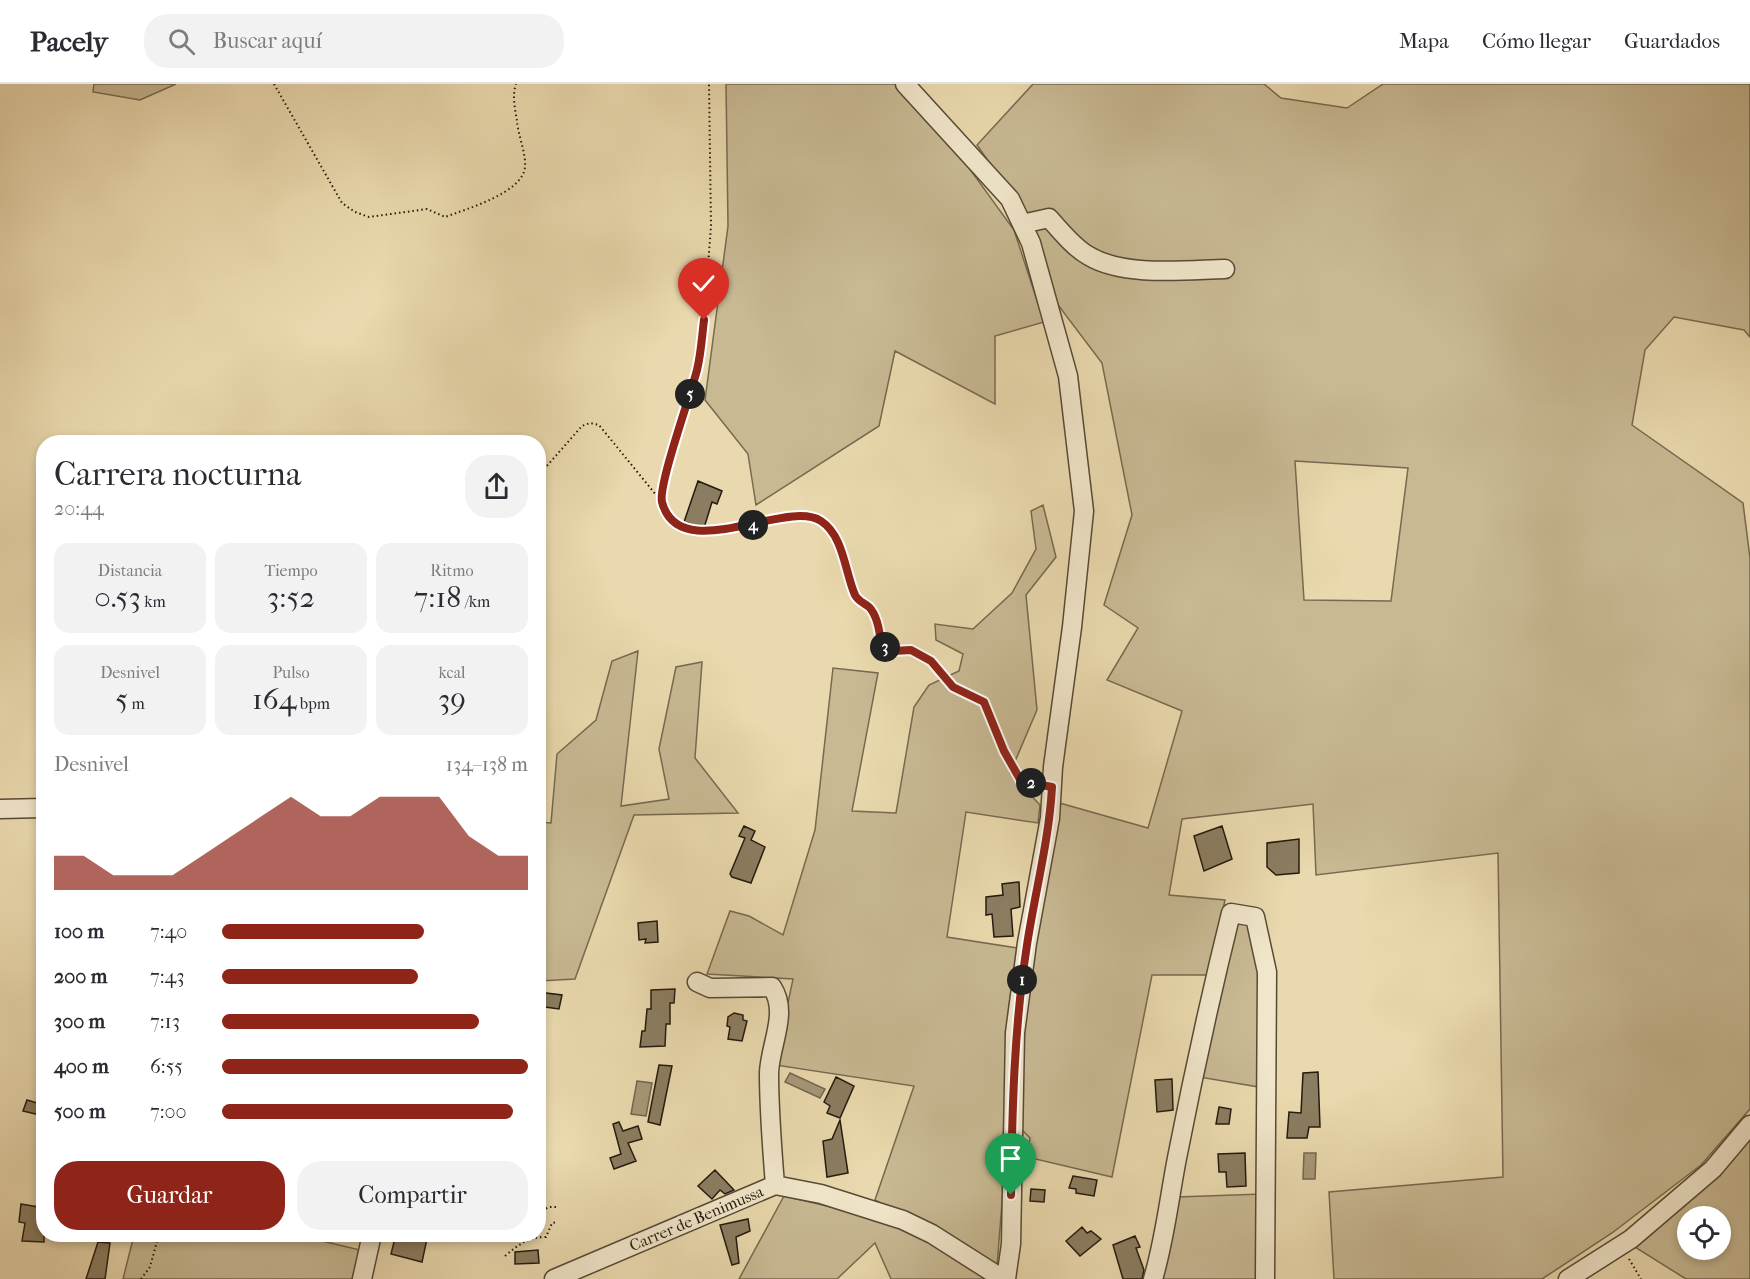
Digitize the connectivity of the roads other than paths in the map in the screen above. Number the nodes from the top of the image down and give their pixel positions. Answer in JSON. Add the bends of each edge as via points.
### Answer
{"nodes":[{"id":1,"x":905,"y":84,"type":"edge"},
{"id":2,"x":1022,"y":224,"type":"junction"},
{"id":3,"x":1225,"y":269,"type":"dead end"},
{"id":4,"x":0,"y":808,"type":"edge"},
{"id":5,"x":36,"y":808,"type":"edge"},
{"id":6,"x":697,"y":982,"type":"dead end"},
{"id":7,"x":1750,"y":1125,"type":"edge"},
{"id":8,"x":775,"y":1185,"type":"junction"},
{"id":9,"x":370,"y":1242,"type":"edge"},
{"id":10,"x":362,"y":1279,"type":"edge"},
{"id":11,"x":554,"y":1279,"type":"edge"},
{"id":12,"x":1004,"y":1279,"type":"edge"},
{"id":13,"x":1153,"y":1279,"type":"edge"},
{"id":14,"x":1265,"y":1279,"type":"edge"},
{"id":15,"x":1568,"y":1279,"type":"edge"}],
"edges":[{"from":1,"to":2,"type":"street","via":[[1010,199]]},
{"from":2,"to":3,"type":"street","via":[[1049,218],[1088,256],[1116,265],[1152,270]]},
{"from":2,"to":12,"type":"street","via":[[1031,243],[1068,376],[1084,511],[1050,818],[1015,1034],[1011,1244]]},
{"from":4,"to":5,"type":"street"},
{"from":6,"to":8,"type":"street","via":[[710,988],[772,987],[778,996],[779,1014],[769,1070]]},
{"from":7,"to":15,"type":"street","via":[[1713,1168],[1631,1239]]},
{"from":8,"to":11,"type":"street","name":"Carrer de Benimussa"},
{"from":8,"to":12,"type":"street","name":"Carrer de Benimussa","via":[[821,1194],[903,1220]]},
{"from":9,"to":10,"type":"street"},
{"from":13,"to":14,"type":"street","via":[[1164,1243],[1173,1176],[1206,1013],[1231,913],[1255,917],[1267,972]]}]}
